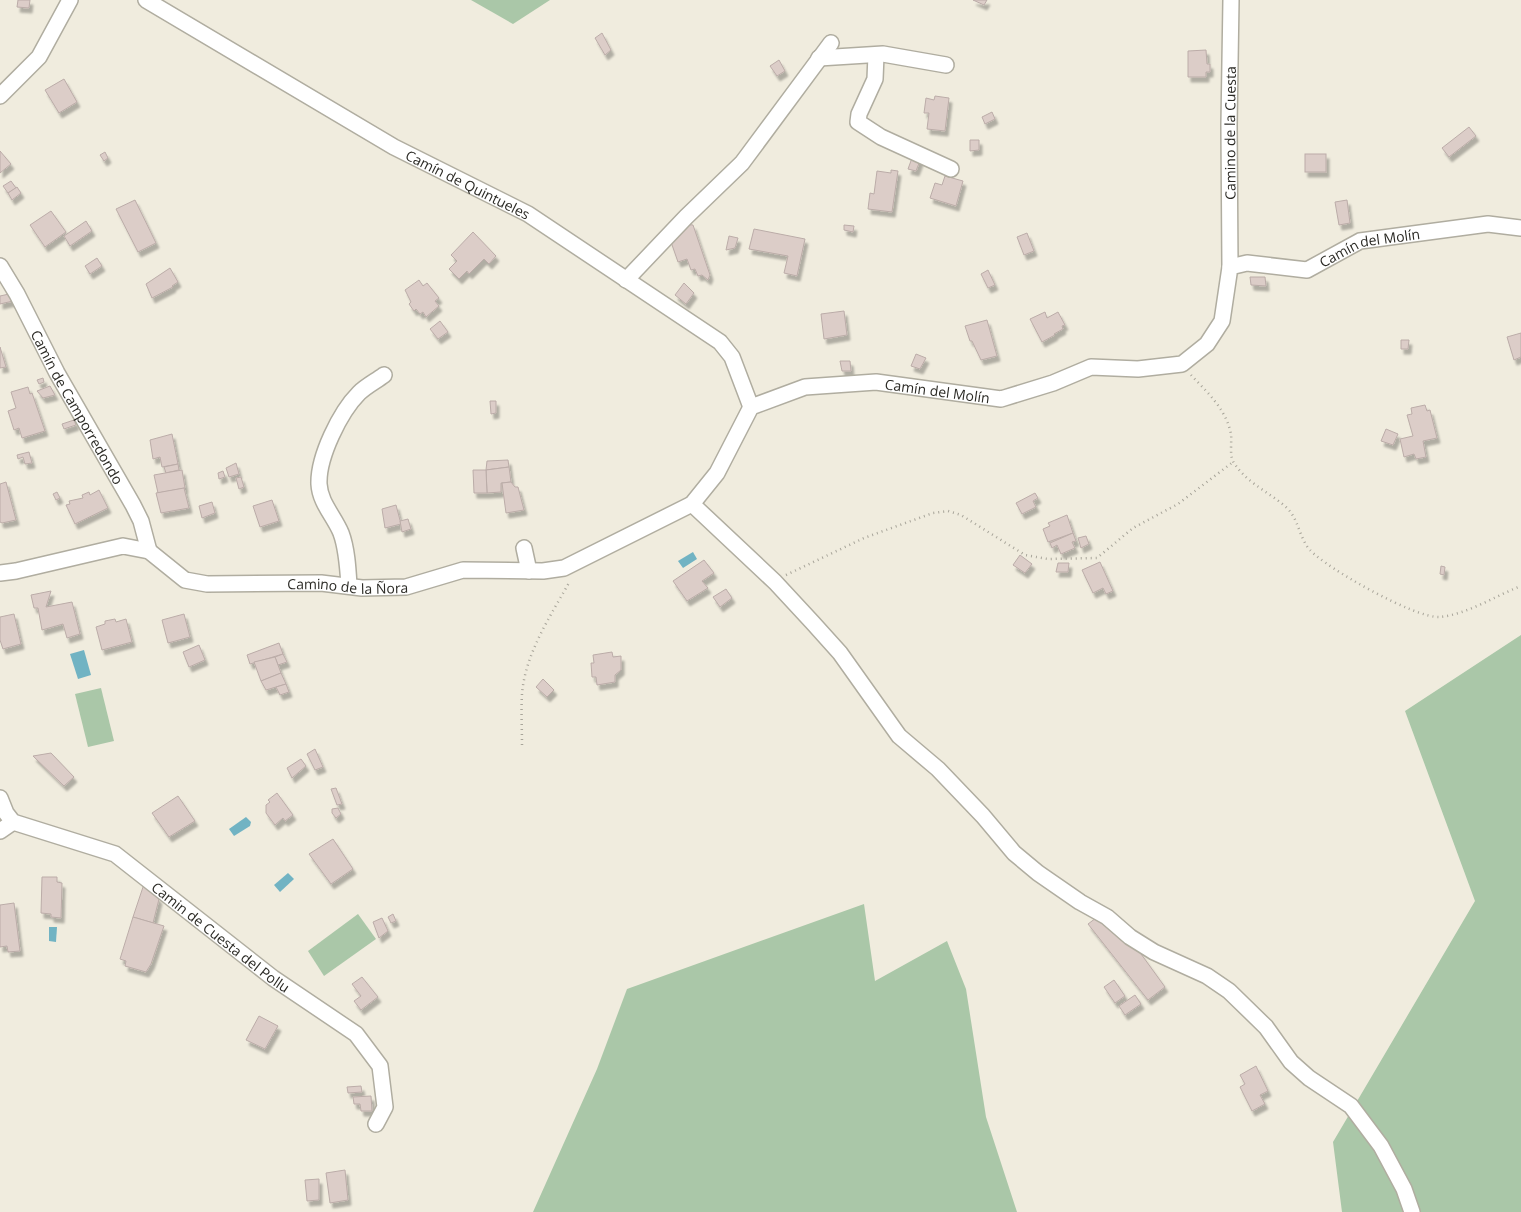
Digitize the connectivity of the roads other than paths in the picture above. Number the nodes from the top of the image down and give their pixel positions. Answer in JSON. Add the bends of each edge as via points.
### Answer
{"nodes":[{"id":1,"x":70,"y":0,"type":"edge"},
{"id":2,"x":146,"y":0,"type":"edge"},
{"id":3,"x":1231,"y":0,"type":"edge"},
{"id":4,"x":831,"y":43,"type":"dead end"},
{"id":5,"x":876,"y":55,"type":"junction"},
{"id":6,"x":819,"y":58,"type":"junction"},
{"id":7,"x":946,"y":65,"type":"dead end"},
{"id":8,"x":0,"y":96,"type":"edge"},
{"id":9,"x":951,"y":168,"type":"dead end"},
{"id":10,"x":1521,"y":228,"type":"edge"},
{"id":11,"x":0,"y":266,"type":"edge"},
{"id":12,"x":1230,"y":267,"type":"junction"},
{"id":13,"x":626,"y":280,"type":"junction"},
{"id":14,"x":384,"y":375,"type":"dead end"},
{"id":15,"x":751,"y":407,"type":"junction"},
{"id":16,"x":692,"y":504,"type":"junction"},
{"id":17,"x":524,"y":548,"type":"dead end"},
{"id":18,"x":149,"y":551,"type":"junction"},
{"id":19,"x":529,"y":570,"type":"junction"},
{"id":20,"x":0,"y":573,"type":"edge"},
{"id":21,"x":349,"y":586,"type":"junction"},
{"id":22,"x":0,"y":798,"type":"edge"},
{"id":23,"x":13,"y":822,"type":"junction"},
{"id":24,"x":0,"y":831,"type":"edge"},
{"id":25,"x":376,"y":1124,"type":"dead end"},
{"id":26,"x":1412,"y":1212,"type":"edge"}],
"edges":[{"from":1,"to":8,"type":"street","via":[[39,57]]},
{"from":2,"to":13,"type":"street","name":"Camín de Quintueles","via":[[394,147],[528,214],[575,242]]},
{"from":3,"to":12,"type":"street","name":"Camino de la Cuesta","via":[[1228,125]]},
{"from":4,"to":6,"type":"street"},
{"from":5,"to":6,"type":"street"},
{"from":5,"to":7,"type":"street"},
{"from":5,"to":9,"type":"street","via":[[875,79],[858,122],[873,133]]},
{"from":6,"to":13,"type":"street","via":[[742,163]]},
{"from":10,"to":12,"type":"street","name":"Camín del Molín","via":[[1488,224],[1360,241],[1307,270],[1246,263]]},
{"from":11,"to":18,"type":"street","name":"Camín de Camporredondo","via":[[133,505]]},
{"from":12,"to":15,"type":"street","name":"Camín del Molín","via":[[1222,321],[1207,344],[1182,364],[1138,369],[1091,367],[1001,399],[876,382],[805,387]]},
{"from":13,"to":15,"type":"street","name":"Camín de Quintueles","via":[[720,342],[732,357]]},
{"from":14,"to":21,"type":"street","via":[[358,393],[340,420],[326,448],[319,484],[325,506],[341,533],[348,562]]},
{"from":15,"to":16,"type":"street","via":[[717,473]]},
{"from":16,"to":19,"type":"street","name":"Camino de la Ñora","via":[[564,568]]},
{"from":16,"to":26,"type":"street","via":[[775,582],[840,653],[899,736],[938,769],[1014,853],[1073,897],[1107,916],[1130,937],[1230,991],[1266,1028],[1291,1062],[1350,1106],[1381,1146],[1404,1189]]},
{"from":17,"to":19,"type":"street"},
{"from":18,"to":20,"type":"street","name":"Camino de la Ñora","via":[[123,546]]},
{"from":18,"to":21,"type":"street","name":"Camino de la Ñora","via":[[185,580],[206,584],[321,583]]},
{"from":19,"to":21,"type":"street","name":"Camino de la Ñora","via":[[463,570],[406,587]]},
{"from":22,"to":23,"type":"street"},
{"from":23,"to":24,"type":"street"},
{"from":23,"to":25,"type":"street","name":"Camin de Cuesta del Pollu","via":[[115,854],[273,978],[356,1034],[380,1066],[385,1107]]}]}
